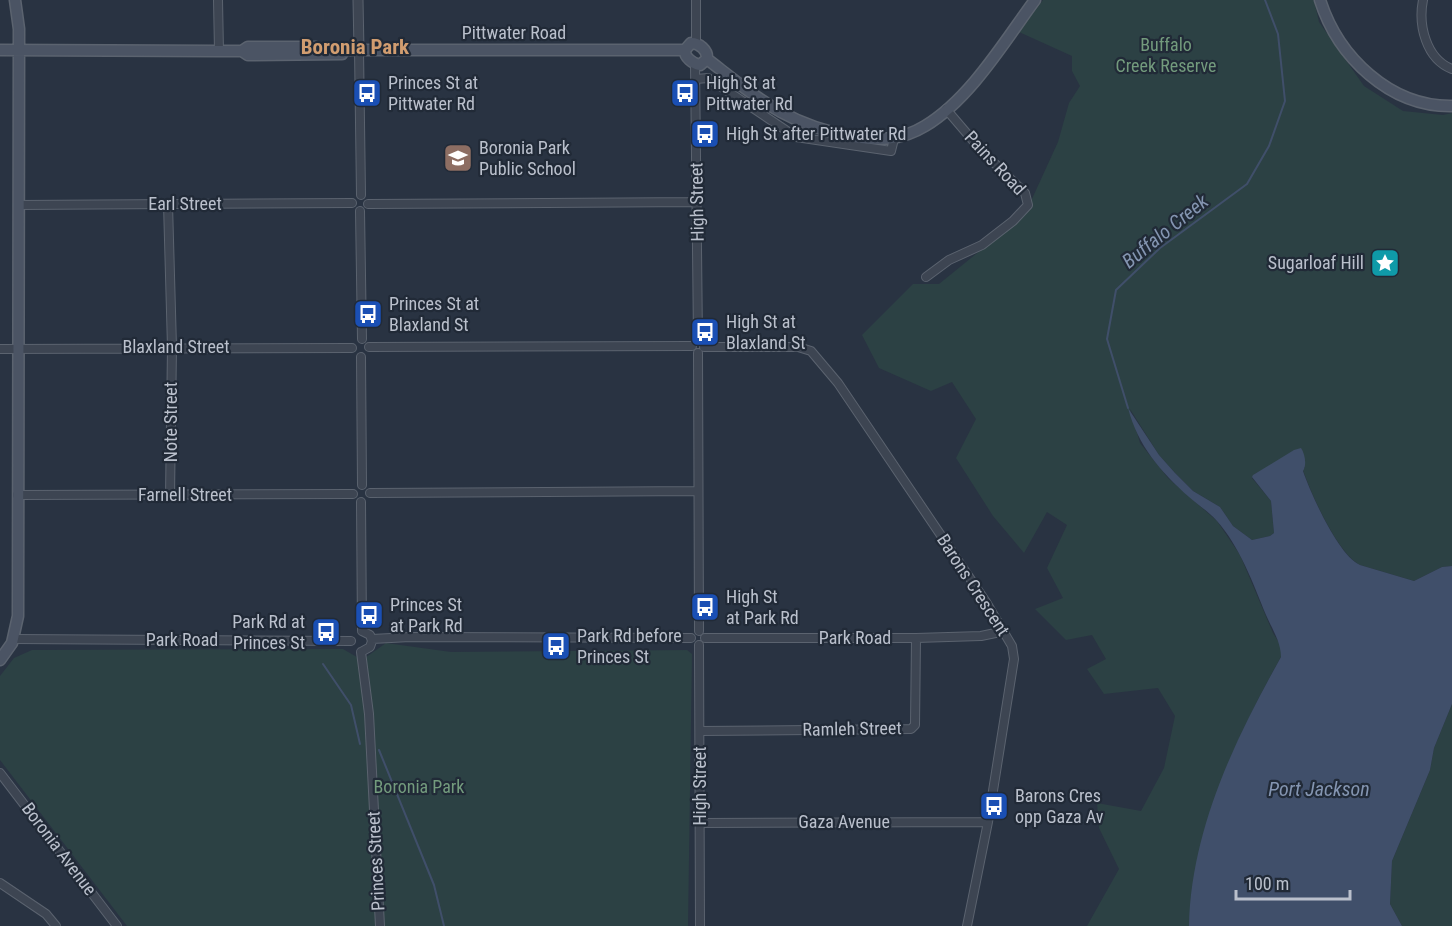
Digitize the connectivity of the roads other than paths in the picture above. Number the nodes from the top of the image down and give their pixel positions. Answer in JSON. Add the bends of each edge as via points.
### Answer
{"nodes":[{"id":1,"x":15,"y":0,"type":"edge"},
{"id":2,"x":218,"y":0,"type":"edge"},
{"id":3,"x":358,"y":0,"type":"edge"},
{"id":4,"x":696,"y":0,"type":"edge"},
{"id":5,"x":1035,"y":0,"type":"edge"},
{"id":6,"x":1320,"y":0,"type":"edge"},
{"id":7,"x":1325,"y":0,"type":"edge"},
{"id":8,"x":1421,"y":1,"type":"edge"},
{"id":9,"x":696,"y":43,"type":"junction"},
{"id":10,"x":0,"y":50,"type":"edge"},
{"id":11,"x":19,"y":50,"type":"junction"},
{"id":12,"x":359,"y":50,"type":"junction"},
{"id":13,"x":685,"y":50,"type":"junction"},
{"id":14,"x":219,"y":51,"type":"junction"},
{"id":15,"x":707,"y":59,"type":"junction"},
{"id":16,"x":695,"y":64,"type":"junction"},
{"id":17,"x":1452,"y":69,"type":"edge"},
{"id":18,"x":696,"y":79,"type":"junction"},
{"id":19,"x":1452,"y":104,"type":"edge"},
{"id":20,"x":946,"y":110,"type":"junction"},
{"id":21,"x":894,"y":139,"type":"junction"},
{"id":22,"x":361,"y":195,"type":"junction"},
{"id":23,"x":697,"y":202,"type":"junction"},
{"id":24,"x":352,"y":203,"type":"junction"},
{"id":25,"x":168,"y":204,"type":"junction"},
{"id":26,"x":368,"y":204,"type":"junction"},
{"id":27,"x":18,"y":205,"type":"junction"},
{"id":28,"x":360,"y":212,"type":"junction"},
{"id":29,"x":926,"y":277,"type":"dead end"},
{"id":30,"x":362,"y":339,"type":"junction"},
{"id":31,"x":698,"y":346,"type":"junction"},
{"id":32,"x":172,"y":347,"type":"junction"},
{"id":33,"x":369,"y":347,"type":"junction"},
{"id":34,"x":352,"y":348,"type":"junction"},
{"id":35,"x":0,"y":349,"type":"edge"},
{"id":36,"x":19,"y":349,"type":"junction"},
{"id":37,"x":361,"y":357,"type":"junction"},
{"id":38,"x":362,"y":485,"type":"junction"},
{"id":39,"x":697,"y":491,"type":"junction"},
{"id":40,"x":370,"y":493,"type":"junction"},
{"id":41,"x":353,"y":494,"type":"junction"},
{"id":42,"x":17,"y":495,"type":"junction"},
{"id":43,"x":170,"y":496,"type":"junction"},
{"id":44,"x":361,"y":502,"type":"junction"},
{"id":45,"x":362,"y":631,"type":"junction"},
{"id":46,"x":699,"y":631,"type":"junction"},
{"id":47,"x":1005,"y":632,"type":"junction"},
{"id":48,"x":691,"y":638,"type":"junction"},
{"id":49,"x":705,"y":638,"type":"junction"},
{"id":50,"x":916,"y":638,"type":"junction"},
{"id":51,"x":13,"y":639,"type":"junction"},
{"id":52,"x":372,"y":639,"type":"junction"},
{"id":53,"x":351,"y":641,"type":"junction"},
{"id":54,"x":699,"y":645,"type":"junction"},
{"id":55,"x":361,"y":652,"type":"junction"},
{"id":56,"x":0,"y":654,"type":"edge"},
{"id":57,"x":0,"y":660,"type":"edge"},
{"id":58,"x":700,"y":731,"type":"junction"},
{"id":59,"x":0,"y":772,"type":"edge"},
{"id":60,"x":987,"y":822,"type":"junction"},
{"id":61,"x":700,"y":823,"type":"junction"},
{"id":62,"x":0,"y":883,"type":"edge"},
{"id":63,"x":56,"y":926,"type":"edge"},
{"id":64,"x":117,"y":926,"type":"edge"},
{"id":65,"x":380,"y":926,"type":"edge"},
{"id":66,"x":700,"y":926,"type":"edge"},
{"id":67,"x":967,"y":926,"type":"edge"}],
"edges":[{"from":1,"to":11,"type":"main road"},
{"from":2,"to":14,"type":"street"},
{"from":3,"to":12,"type":"street"},
{"from":4,"to":9,"type":"street"},
{"from":5,"to":20,"type":"main road","via":[[970,87]]},
{"from":6,"to":19,"type":"main road","via":[[1344,48],[1374,79],[1416,102]]},
{"from":7,"to":19,"type":"main road","via":[[1334,23],[1355,54],[1392,87],[1419,98]]},
{"from":8,"to":17,"type":"street","via":[[1427,46],[1443,65]]},
{"from":9,"to":13,"type":"main road"},
{"from":9,"to":15,"type":"main road"},
{"from":10,"to":11,"type":"main road","name":"Pittwater Road"},
{"from":11,"to":14,"type":"main road","name":"Pittwater Road"},
{"from":11,"to":27,"type":"main road"},
{"from":12,"to":13,"type":"main road","name":"Pittwater Road"},
{"from":12,"to":14,"type":"main road","name":"Pittwater Road","via":[[344,50],[342,54],[253,55]]},
{"from":12,"to":22,"type":"street"},
{"from":13,"to":16,"type":"main road"},
{"from":15,"to":16,"type":"main road"},
{"from":15,"to":21,"type":"main road","via":[[759,99],[804,124],[866,138]]},
{"from":16,"to":18,"type":"street","name":"High Street"},
{"from":18,"to":21,"type":"street","via":[[708,78],[796,138],[891,151]]},
{"from":18,"to":23,"type":"street","name":"High Street"},
{"from":20,"to":21,"type":"main road","via":[[925,126]]},
{"from":20,"to":29,"type":"street","name":"Pains Road","via":[[1025,193],[1028,205],[982,245],[949,260]]},
{"from":22,"to":24,"type":"street"},
{"from":22,"to":26,"type":"street"},
{"from":23,"to":26,"type":"street"},
{"from":23,"to":31,"type":"street","name":"High Street"},
{"from":24,"to":25,"type":"street","name":"Earl Street"},
{"from":24,"to":28,"type":"street"},
{"from":25,"to":27,"type":"street","name":"Earl Street"},
{"from":25,"to":32,"type":"street","name":"Note Street"},
{"from":26,"to":28,"type":"street"},
{"from":27,"to":36,"type":"main road"},
{"from":28,"to":30,"type":"street"},
{"from":30,"to":33,"type":"street"},
{"from":30,"to":34,"type":"street","via":[[355,341]]},
{"from":31,"to":33,"type":"street"},
{"from":31,"to":39,"type":"street","name":"High Street"},
{"from":31,"to":47,"type":"street","name":"Barons Crescent","via":[[798,347],[811,351],[838,383]]},
{"from":32,"to":34,"type":"street","name":"Blaxland Street"},
{"from":32,"to":36,"type":"street","name":"Blaxland Street"},
{"from":32,"to":43,"type":"street","name":"Note Street"},
{"from":33,"to":37,"type":"street"},
{"from":34,"to":37,"type":"street"},
{"from":35,"to":36,"type":"street","name":"Blaxland Street"},
{"from":36,"to":42,"type":"main road"},
{"from":37,"to":38,"type":"street"},
{"from":38,"to":40,"type":"street"},
{"from":38,"to":41,"type":"street"},
{"from":39,"to":40,"type":"street"},
{"from":39,"to":46,"type":"street","name":"High Street"},
{"from":40,"to":44,"type":"street"},
{"from":41,"to":43,"type":"street","name":"Farnell Street"},
{"from":41,"to":44,"type":"street"},
{"from":42,"to":43,"type":"street","name":"Farnell Street"},
{"from":42,"to":51,"type":"main road","via":[[18,616]]},
{"from":44,"to":45,"type":"street"},
{"from":45,"to":52,"type":"street"},
{"from":45,"to":53,"type":"street"},
{"from":46,"to":48,"type":"street"},
{"from":46,"to":49,"type":"street"},
{"from":47,"to":50,"type":"street","name":"Park Road"},
{"from":47,"to":60,"type":"street","name":"Barons Crescent","via":[[1014,658]]},
{"from":48,"to":52,"type":"street"},
{"from":48,"to":54,"type":"street"},
{"from":49,"to":50,"type":"street","name":"Park Road"},
{"from":49,"to":54,"type":"street"},
{"from":50,"to":58,"type":"street","name":"Ramleh Street","via":[[915,725],[911,729]]},
{"from":51,"to":53,"type":"street","name":"Park Road"},
{"from":51,"to":57,"type":"main road"},
{"from":52,"to":55,"type":"street","via":[[370,647]]},
{"from":53,"to":55,"type":"street","via":[[355,650]]},
{"from":54,"to":58,"type":"street","name":"High Street"},
{"from":55,"to":65,"type":"street","name":"Princes Street","via":[[369,714]]},
{"from":56,"to":57,"type":"street"},
{"from":58,"to":61,"type":"street","name":"High Street"},
{"from":59,"to":64,"type":"street","name":"Boronia Avenue"},
{"from":60,"to":61,"type":"street","name":"Gaza Avenue"},
{"from":60,"to":67,"type":"street","name":"Barons Crescent"},
{"from":61,"to":66,"type":"street","name":"High Street"},
{"from":62,"to":63,"type":"street","via":[[46,914]]}]}
